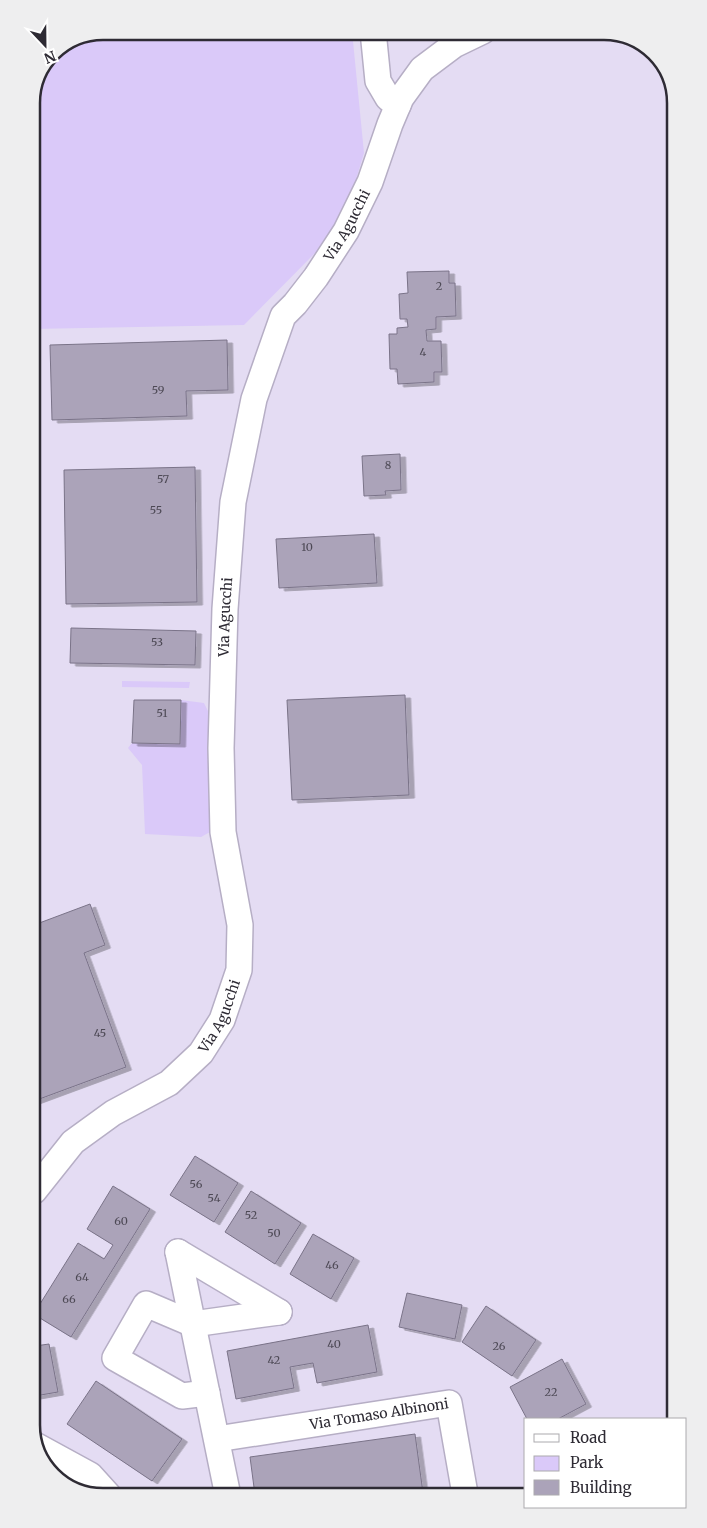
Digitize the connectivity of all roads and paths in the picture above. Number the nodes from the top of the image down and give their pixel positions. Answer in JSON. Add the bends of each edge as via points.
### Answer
{"nodes":[{"id":1,"x":374,"y":40,"type":"edge"},
{"id":2,"x":464,"y":40,"type":"edge"},
{"id":3,"x":398,"y":105,"type":"junction"},
{"id":4,"x":40,"y":1183,"type":"edge"},
{"id":5,"x":208,"y":1393,"type":"junction"},
{"id":6,"x":216,"y":1439,"type":"junction"},
{"id":7,"x":45,"y":1450,"type":"edge"},
{"id":8,"x":102,"y":1488,"type":"edge"},
{"id":9,"x":226,"y":1488,"type":"edge"},
{"id":10,"x":465,"y":1488,"type":"edge"}],
"edges":[{"from":1,"to":3,"type":"street","via":[[378,82],[388,98]]},
{"from":2,"to":3,"type":"street","name":"Via Agucchi","via":[[422,70]]},
{"from":3,"to":4,"type":"street","name":"Via Agucchi","via":[[370,182],[346,232],[316,277],[283,316],[254,399],[234,502],[225,609],[221,748],[223,832],[240,925],[239,970],[222,1020],[200,1052],[169,1083],[113,1113],[73,1142]]},
{"from":5,"to":5,"type":"street","via":[[193,1324],[146,1304],[115,1358],[182,1396]]},
{"from":5,"to":6,"type":"street"},
{"from":6,"to":9,"type":"street"},
{"from":6,"to":10,"type":"street","name":"Via Tomaso Albinoni","via":[[449,1403]]},
{"from":7,"to":8,"type":"street","via":[[90,1475]]}]}
